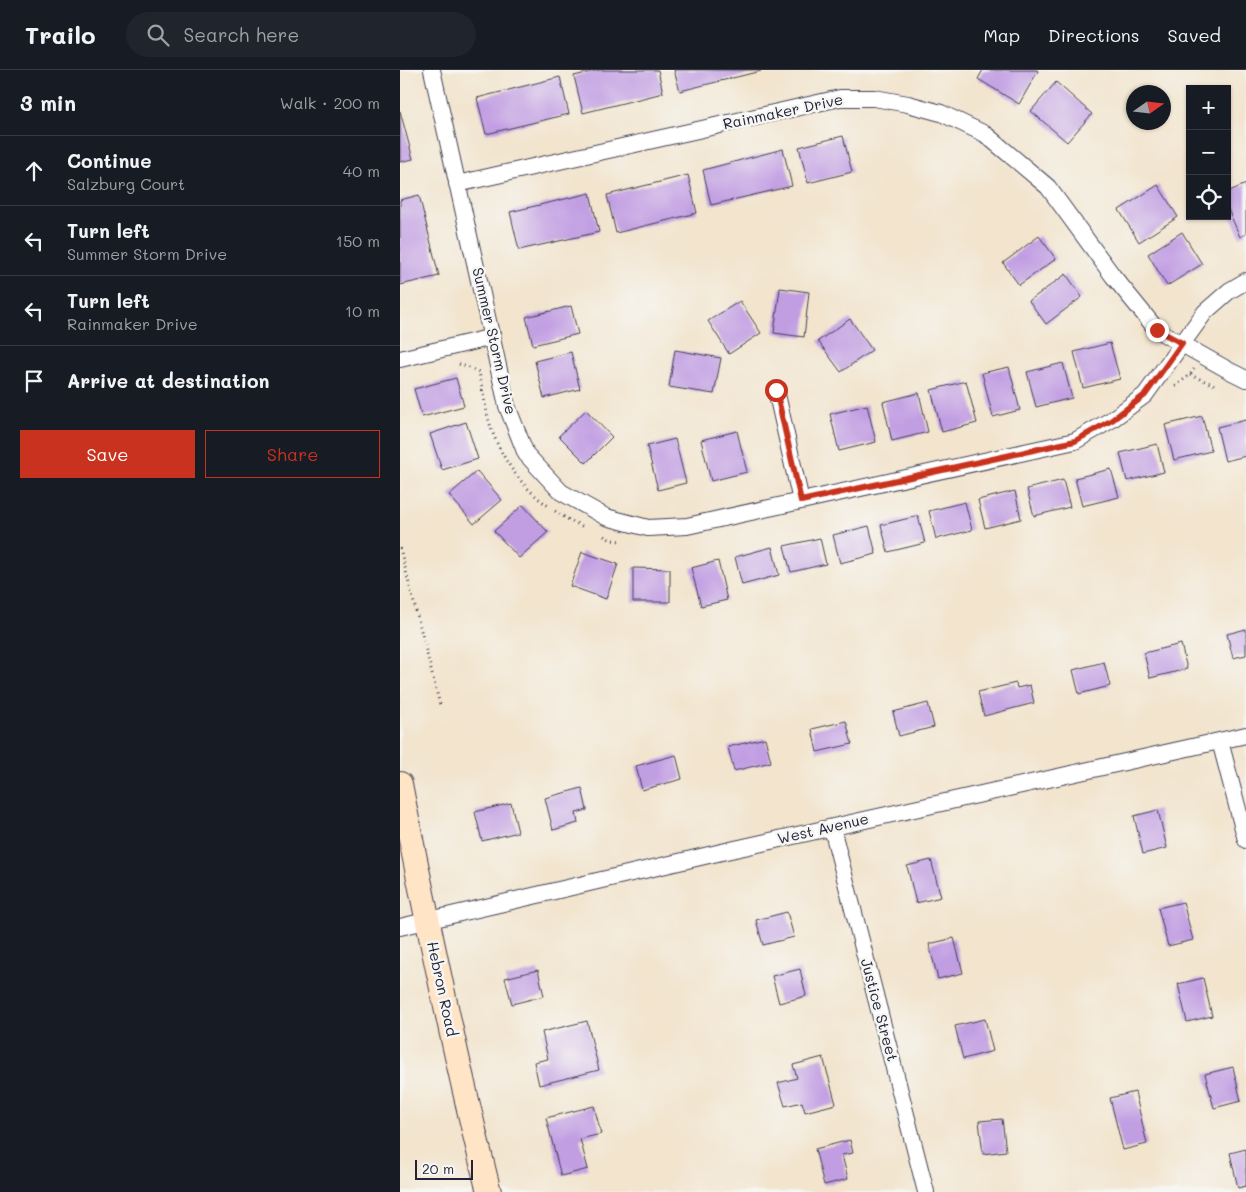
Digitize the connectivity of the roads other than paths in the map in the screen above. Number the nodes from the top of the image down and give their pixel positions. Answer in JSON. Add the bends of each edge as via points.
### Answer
{"nodes":[{"id":1,"x":432,"y":70,"type":"edge"},
{"id":2,"x":457,"y":184,"type":"junction"},
{"id":3,"x":1246,"y":281,"type":"edge"},
{"id":4,"x":492,"y":337,"type":"junction"},
{"id":5,"x":1182,"y":343,"type":"junction"},
{"id":6,"x":400,"y":358,"type":"edge"},
{"id":7,"x":1246,"y":379,"type":"edge"},
{"id":8,"x":776,"y":390,"type":"dead end"},
{"id":9,"x":801,"y":501,"type":"junction"},
{"id":10,"x":1246,"y":735,"type":"edge"},
{"id":11,"x":1220,"y":741,"type":"junction"},
{"id":12,"x":400,"y":784,"type":"edge"},
{"id":13,"x":832,"y":828,"type":"junction"},
{"id":14,"x":1246,"y":840,"type":"edge"},
{"id":15,"x":428,"y":921,"type":"junction"},
{"id":16,"x":400,"y":927,"type":"edge"},
{"id":17,"x":490,"y":1192,"type":"edge"},
{"id":18,"x":926,"y":1192,"type":"edge"}],
"edges":[{"from":1,"to":2,"type":"street","name":"Summer Storm Drive"},
{"from":2,"to":4,"type":"street","name":"Summer Storm Drive"},
{"from":2,"to":5,"type":"street","name":"Rainmaker Drive","via":[[840,98],[874,98],[908,104],[941,113],[986,134],[1048,187],[1157,330]]},
{"from":3,"to":5,"type":"street","name":"Summer Storm Drive","via":[[1205,312]]},
{"from":4,"to":6,"type":"street"},
{"from":4,"to":9,"type":"street","name":"Summer Storm Drive","via":[[507,406],[526,454],[561,492],[606,517],[648,528],[687,526]]},
{"from":5,"to":7,"type":"street","name":"Rainmaker Drive"},
{"from":5,"to":9,"type":"street","name":"Summer Storm Drive","via":[[1145,395],[1112,420],[1075,441]]},
{"from":8,"to":9,"type":"street"},
{"from":10,"to":11,"type":"street","name":"West Avenue"},
{"from":11,"to":13,"type":"street","name":"West Avenue"},
{"from":11,"to":14,"type":"street"},
{"from":12,"to":15,"type":"street","name":"Hebron Road"},
{"from":13,"to":15,"type":"street","name":"West Avenue"},
{"from":13,"to":18,"type":"street","name":"Justice Street"},
{"from":15,"to":16,"type":"street","name":"West Avenue"},
{"from":15,"to":17,"type":"street","name":"Hebron Road","via":[[468,1108]]}]}
